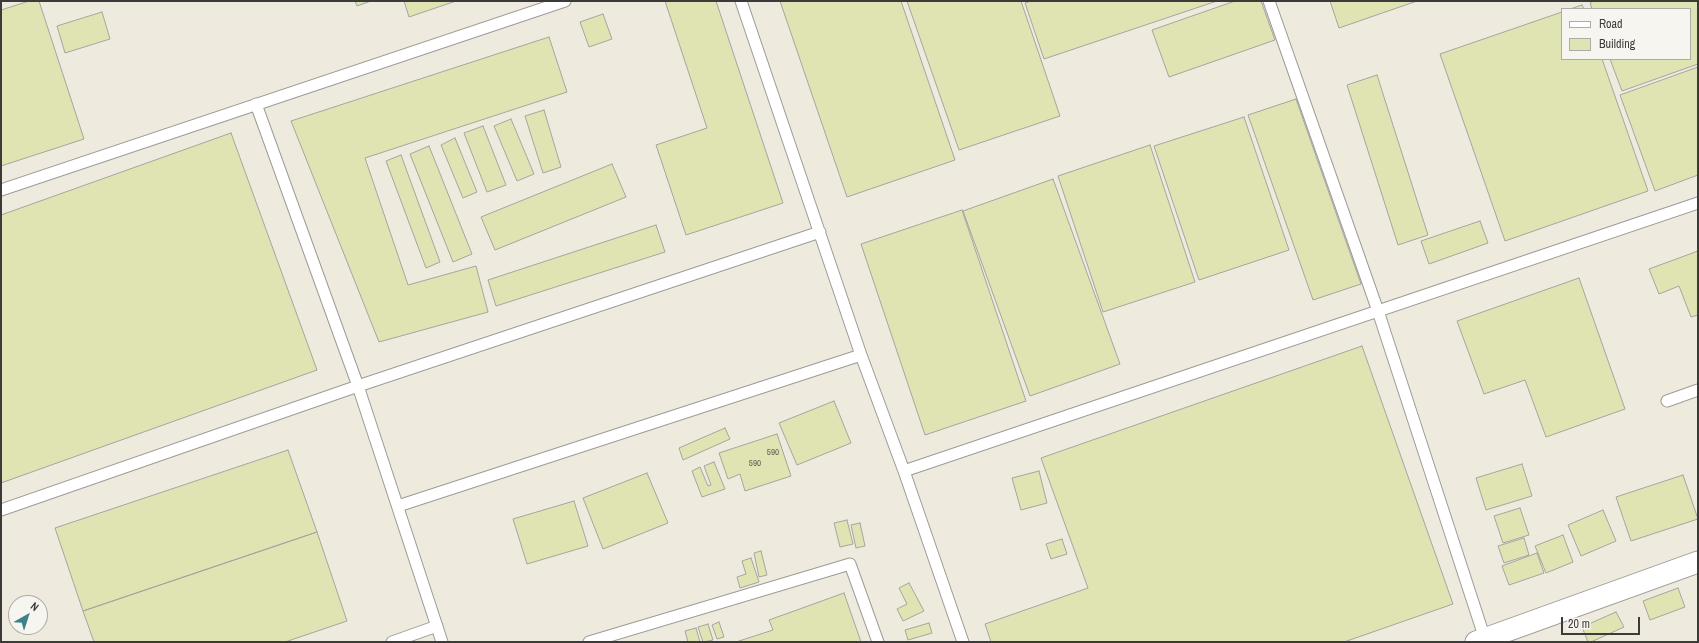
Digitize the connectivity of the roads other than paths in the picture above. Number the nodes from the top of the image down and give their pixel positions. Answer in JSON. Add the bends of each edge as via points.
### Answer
{"nodes":[{"id":1,"x":564,"y":1,"type":"edge"},
{"id":2,"x":741,"y":1,"type":"edge"},
{"id":3,"x":1269,"y":1,"type":"edge"},
{"id":4,"x":256,"y":104,"type":"junction"},
{"id":5,"x":1,"y":190,"type":"edge"},
{"id":6,"x":1698,"y":203,"type":"edge"},
{"id":7,"x":820,"y":232,"type":"junction"},
{"id":8,"x":1378,"y":311,"type":"junction"},
{"id":9,"x":861,"y":355,"type":"junction"},
{"id":10,"x":358,"y":386,"type":"junction"},
{"id":11,"x":1698,"y":390,"type":"edge"},
{"id":12,"x":1667,"y":401,"type":"dead end"},
{"id":13,"x":904,"y":472,"type":"junction"},
{"id":14,"x":398,"y":506,"type":"junction"},
{"id":15,"x":1,"y":510,"type":"edge"},
{"id":16,"x":1698,"y":562,"type":"edge"},
{"id":17,"x":437,"y":626,"type":"junction"},
{"id":18,"x":1480,"y":640,"type":"edge"},
{"id":19,"x":392,"y":642,"type":"edge"},
{"id":20,"x":442,"y":642,"type":"edge"},
{"id":21,"x":589,"y":642,"type":"edge"},
{"id":22,"x":878,"y":642,"type":"edge"},
{"id":23,"x":963,"y":642,"type":"edge"}],
"edges":[{"from":1,"to":4,"type":"lane"},
{"from":2,"to":7,"type":"lane"},
{"from":3,"to":8,"type":"lane"},
{"from":4,"to":5,"type":"lane"},
{"from":4,"to":10,"type":"lane"},
{"from":6,"to":8,"type":"lane"},
{"from":7,"to":9,"type":"lane"},
{"from":7,"to":10,"type":"lane"},
{"from":8,"to":13,"type":"lane"},
{"from":8,"to":18,"type":"lane"},
{"from":9,"to":13,"type":"lane"},
{"from":9,"to":14,"type":"lane"},
{"from":10,"to":14,"type":"lane"},
{"from":10,"to":15,"type":"lane"},
{"from":11,"to":12,"type":"lane"},
{"from":13,"to":23,"type":"lane"},
{"from":14,"to":17,"type":"lane"},
{"from":16,"to":18,"type":"street"},
{"from":17,"to":19,"type":"lane"},
{"from":17,"to":20,"type":"lane"},
{"from":21,"to":22,"type":"lane","via":[[850,564]]}]}
